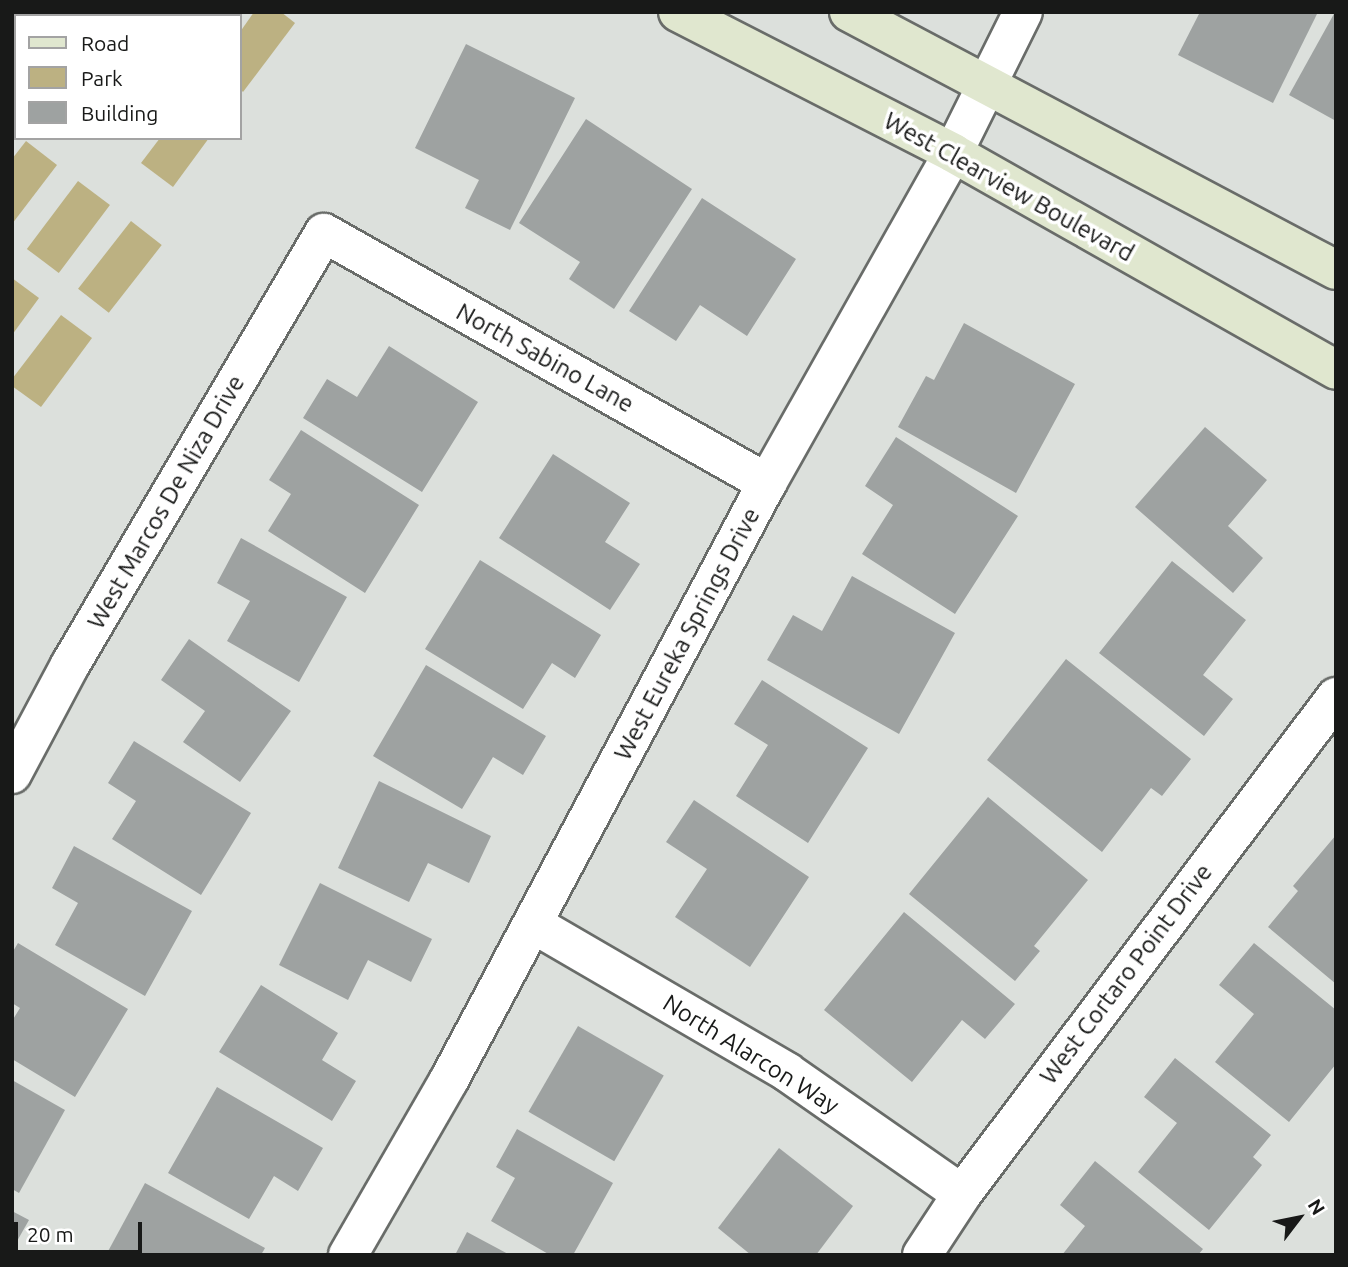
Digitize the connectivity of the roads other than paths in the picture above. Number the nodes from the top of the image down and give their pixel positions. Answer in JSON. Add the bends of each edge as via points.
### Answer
{"nodes":[{"id":1,"x":678,"y":12,"type":"edge"},
{"id":2,"x":849,"y":12,"type":"edge"},
{"id":3,"x":1023,"y":12,"type":"edge"},
{"id":4,"x":986,"y":86,"type":"junction"},
{"id":5,"x":953,"y":153,"type":"junction"},
{"id":6,"x":324,"y":233,"type":"joint"},
{"id":7,"x":1336,"y":270,"type":"edge"},
{"id":8,"x":1336,"y":370,"type":"edge"},
{"id":9,"x":767,"y":483,"type":"junction"},
{"id":10,"x":1336,"y":697,"type":"edge"},
{"id":11,"x":12,"y":774,"type":"edge"},
{"id":12,"x":533,"y":924,"type":"junction"},
{"id":13,"x":962,"y":1194,"type":"junction"},
{"id":14,"x":348,"y":1255,"type":"edge"},
{"id":15,"x":922,"y":1255,"type":"edge"}],
"edges":[{"from":1,"to":5,"type":"street","name":"West Clearview Boulevard"},
{"from":2,"to":4,"type":"street"},
{"from":3,"to":4,"type":"street","name":"West Eureka Springs Drive"},
{"from":4,"to":5,"type":"street","name":"West Eureka Springs Drive"},
{"from":4,"to":7,"type":"street"},
{"from":5,"to":8,"type":"street","name":"West Clearview Boulevard"},
{"from":5,"to":9,"type":"street","name":"West Eureka Springs Drive"},
{"from":6,"to":9,"type":"street","name":"North Sabino Lane"},
{"from":6,"to":11,"type":"street","name":"West Marcos De Niza Drive","via":[[70,665]]},
{"from":9,"to":12,"type":"street","name":"West Eureka Springs Drive"},
{"from":10,"to":13,"type":"street","name":"West Cortaro Point Drive"},
{"from":12,"to":13,"type":"street","name":"North Alarcon Way","via":[[787,1072]]},
{"from":12,"to":14,"type":"street","name":"West Eureka Springs Drive"},
{"from":13,"to":15,"type":"street","name":"West Cortaro Point Drive"}]}
